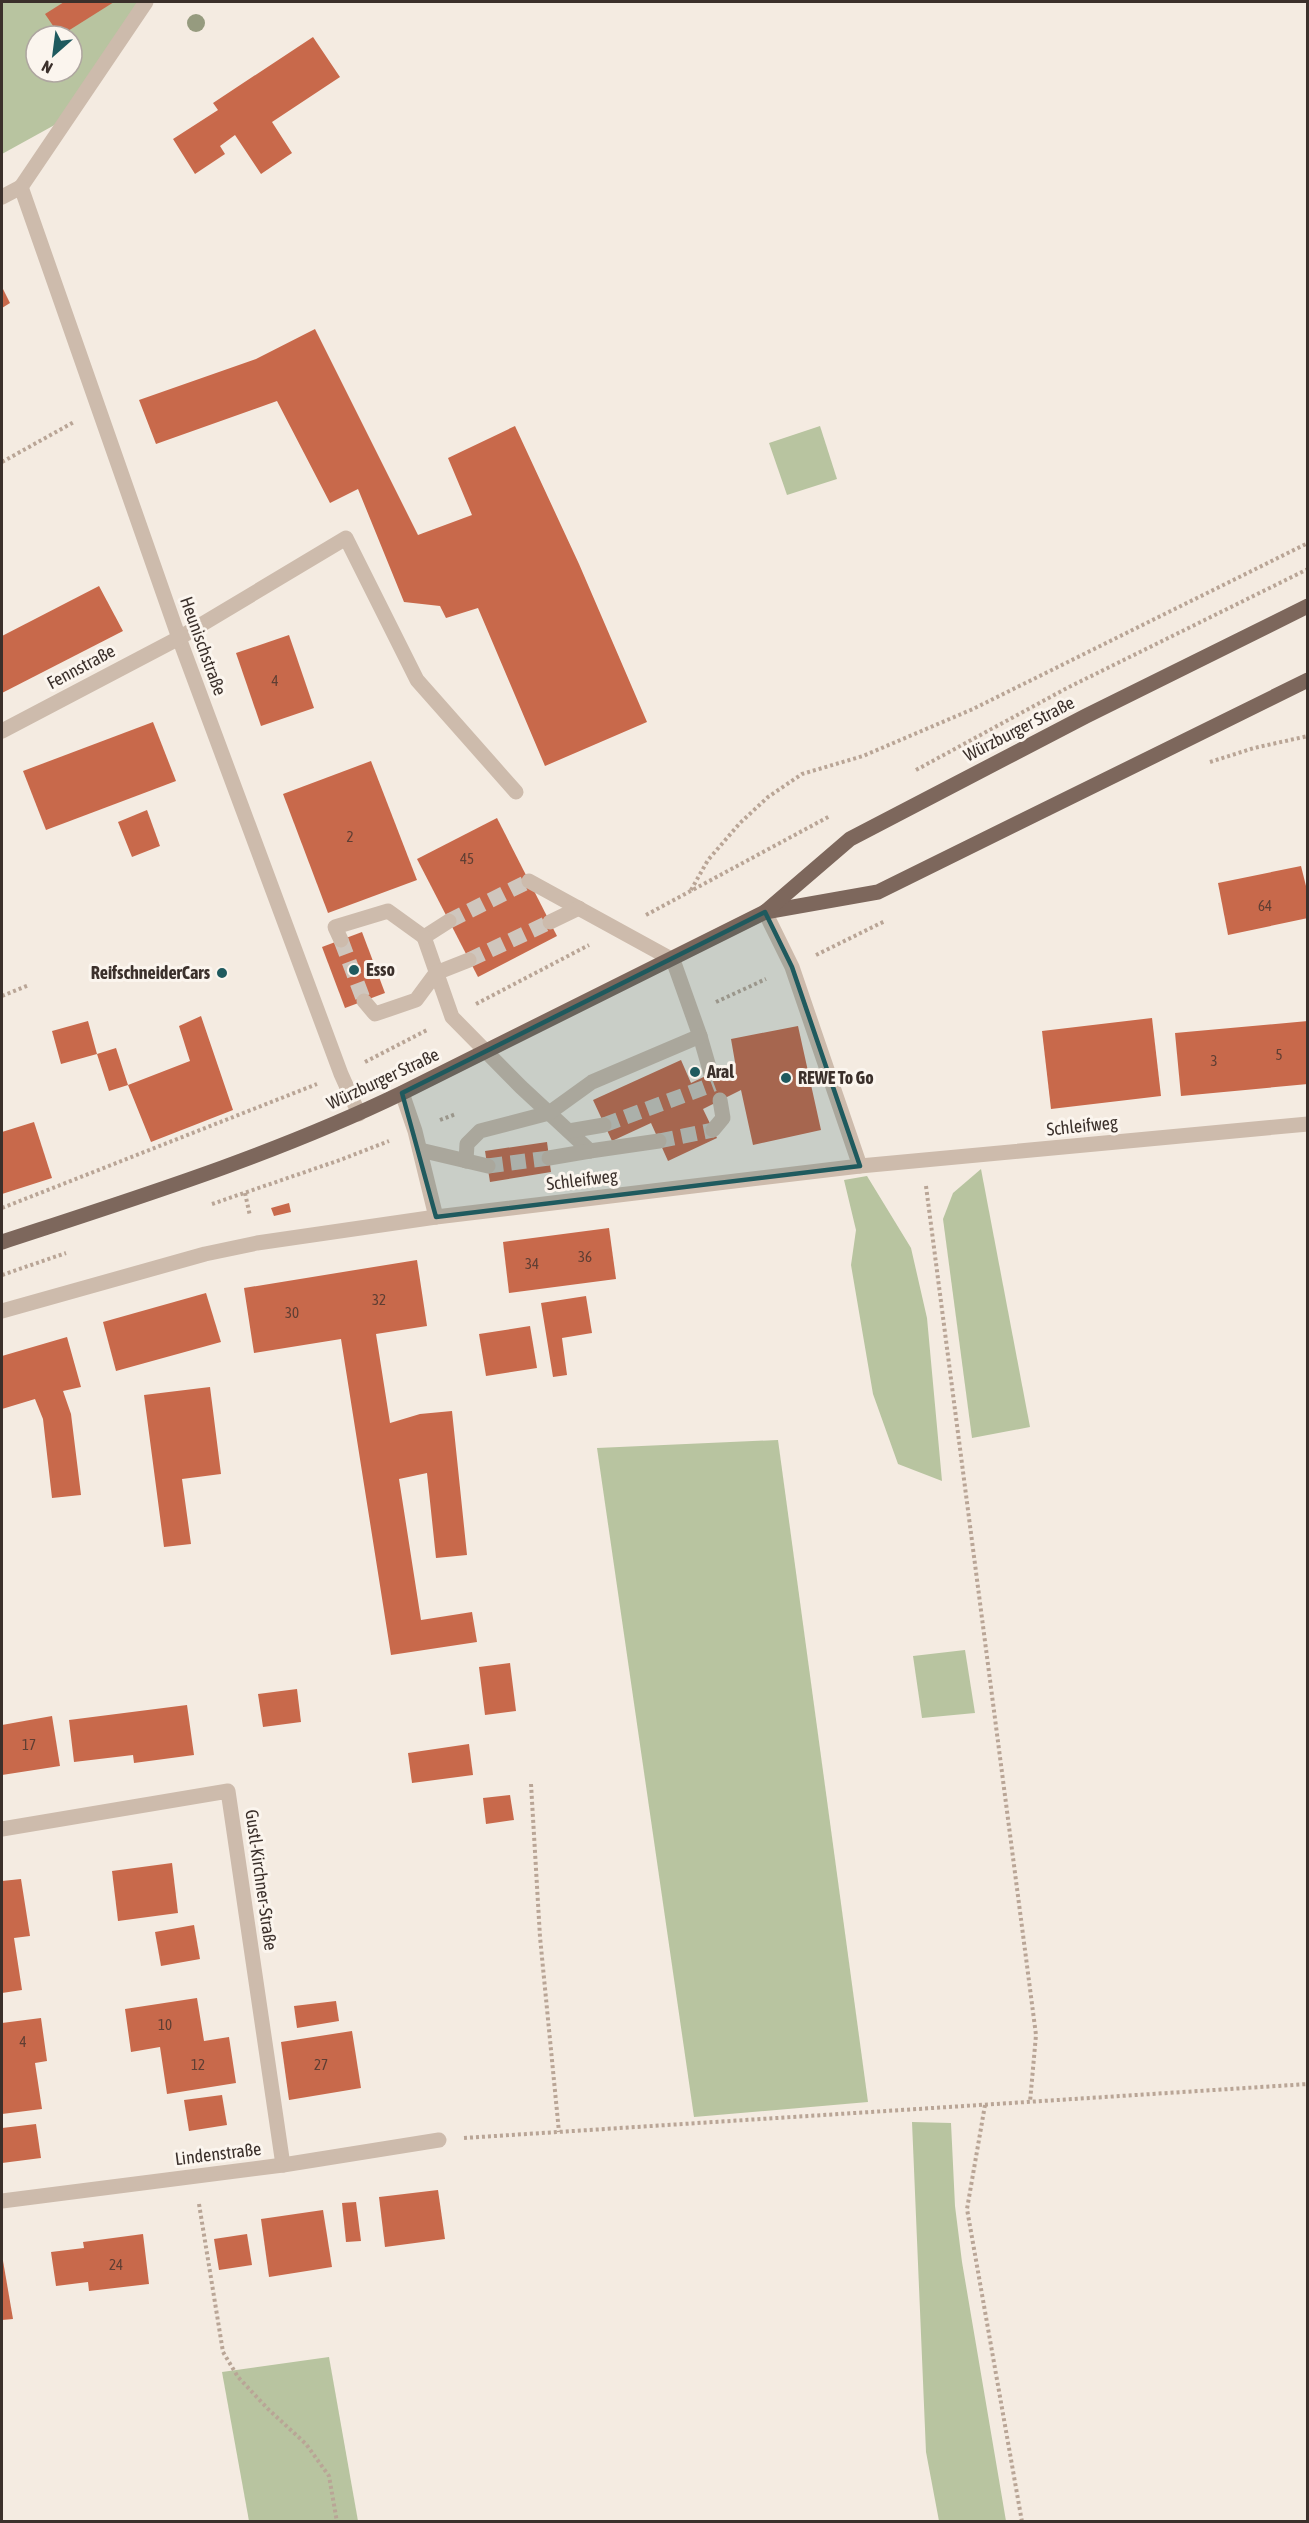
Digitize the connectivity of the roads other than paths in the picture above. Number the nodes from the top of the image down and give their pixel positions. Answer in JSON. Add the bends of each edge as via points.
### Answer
{"nodes":[{"id":1,"x":146,"y":2,"type":"edge"},
{"id":2,"x":21,"y":187,"type":"junction"},
{"id":3,"x":2,"y":197,"type":"edge"},
{"id":4,"x":1308,"y":606,"type":"edge"},
{"id":5,"x":179,"y":638,"type":"junction"},
{"id":6,"x":1308,"y":680,"type":"edge"},
{"id":7,"x":2,"y":731,"type":"edge"},
{"id":8,"x":516,"y":792,"type":"dead end"},
{"id":9,"x":529,"y":881,"type":"dead end"},
{"id":10,"x":579,"y":908,"type":"junction"},
{"id":11,"x":765,"y":912,"type":"junction"},
{"id":12,"x":449,"y":921,"type":"tunnel mouth"},
{"id":13,"x":550,"y":922,"type":"tunnel mouth"},
{"id":14,"x":424,"y":938,"type":"junction"},
{"id":15,"x":340,"y":940,"type":"dead end"},
{"id":16,"x":469,"y":960,"type":"tunnel mouth"},
{"id":17,"x":673,"y":960,"type":"junction"},
{"id":18,"x":436,"y":973,"type":"junction"},
{"id":19,"x":364,"y":1001,"type":"dead end"},
{"id":20,"x":700,"y":1036,"type":"junction"},
{"id":21,"x":487,"y":1051,"type":"junction"},
{"id":22,"x":711,"y":1074,"type":"dead end"},
{"id":23,"x":402,"y":1093,"type":"junction"},
{"id":24,"x":720,"y":1100,"type":"dead end"},
{"id":25,"x":549,"y":1113,"type":"junction"},
{"id":26,"x":359,"y":1114,"type":"junction"},
{"id":27,"x":1308,"y":1124,"type":"edge"},
{"id":28,"x":604,"y":1125,"type":"tunnel mouth"},
{"id":29,"x":713,"y":1130,"type":"dead end"},
{"id":30,"x":569,"y":1131,"type":"junction"},
{"id":31,"x":659,"y":1141,"type":"tunnel mouth"},
{"id":32,"x":420,"y":1150,"type":"junction"},
{"id":33,"x":590,"y":1151,"type":"junction"},
{"id":34,"x":549,"y":1158,"type":"tunnel mouth"},
{"id":35,"x":466,"y":1161,"type":"junction"},
{"id":36,"x":488,"y":1166,"type":"tunnel mouth"},
{"id":37,"x":860,"y":1166,"type":"junction"},
{"id":38,"x":436,"y":1217,"type":"junction"},
{"id":39,"x":2,"y":1242,"type":"edge"},
{"id":40,"x":2,"y":1311,"type":"edge"},
{"id":41,"x":2,"y":1829,"type":"edge"},
{"id":42,"x":439,"y":2140,"type":"road end"},
{"id":43,"x":283,"y":2165,"type":"junction"},
{"id":44,"x":2,"y":2201,"type":"edge"}],
"edges":[{"from":1,"to":2,"type":"street"},
{"from":2,"to":3,"type":"street"},
{"from":2,"to":5,"type":"street","name":"Heunischstraße"},
{"from":4,"to":11,"type":"main road","name":"Würzburger Straße","via":[[850,839]]},
{"from":5,"to":7,"type":"street","name":"Fennstraße"},
{"from":5,"to":8,"type":"street","name":"Fennstraße","via":[[346,538],[417,680]]},
{"from":5,"to":26,"type":"street","name":"Heunischstraße"},
{"from":6,"to":11,"type":"main road","name":"Würzburger Straße","via":[[878,892]]},
{"from":9,"to":10,"type":"street"},
{"from":10,"to":13,"type":"street"},
{"from":10,"to":17,"type":"street"},
{"from":11,"to":17,"type":"main road","name":"Würzburger Straße"},
{"from":11,"to":37,"type":"street","via":[[792,967]]},
{"from":12,"to":14,"type":"street"},
{"from":14,"to":15,"type":"street","via":[[388,911],[335,927]]},
{"from":14,"to":18,"type":"street"},
{"from":16,"to":18,"type":"street"},
{"from":17,"to":20,"type":"street"},
{"from":17,"to":21,"type":"main road","name":"Würzburger Straße"},
{"from":18,"to":19,"type":"street","via":[[416,1000],[375,1014]]},
{"from":18,"to":21,"type":"street","via":[[452,1017]]},
{"from":20,"to":22,"type":"street"},
{"from":20,"to":25,"type":"street","via":[[592,1082]]},
{"from":21,"to":23,"type":"main road","name":"Würzburger Straße"},
{"from":21,"to":25,"type":"street"},
{"from":23,"to":26,"type":"main road","name":"Würzburger Straße"},
{"from":23,"to":32,"type":"street"},
{"from":24,"to":29,"type":"street","via":[[723,1118]]},
{"from":25,"to":30,"type":"street"},
{"from":25,"to":35,"type":"street","via":[[480,1131],[467,1144]]},
{"from":26,"to":39,"type":"main road","name":"Würzburger Straße","via":[[148,1195]]},
{"from":27,"to":37,"type":"street","name":"Schleifweg"},
{"from":28,"to":30,"type":"street"},
{"from":30,"to":33,"type":"street"},
{"from":31,"to":33,"type":"street"},
{"from":32,"to":35,"type":"street"},
{"from":32,"to":38,"type":"street"},
{"from":33,"to":34,"type":"street"},
{"from":35,"to":36,"type":"street"},
{"from":37,"to":38,"type":"street","name":"Schleifweg"},
{"from":38,"to":40,"type":"street","via":[[205,1254]]},
{"from":41,"to":43,"type":"street","name":"Gustl-Kirchner-Straße","via":[[228,1791]]},
{"from":42,"to":43,"type":"street","name":"Lindenstraße"},
{"from":43,"to":44,"type":"street","name":"Lindenstraße"}]}
